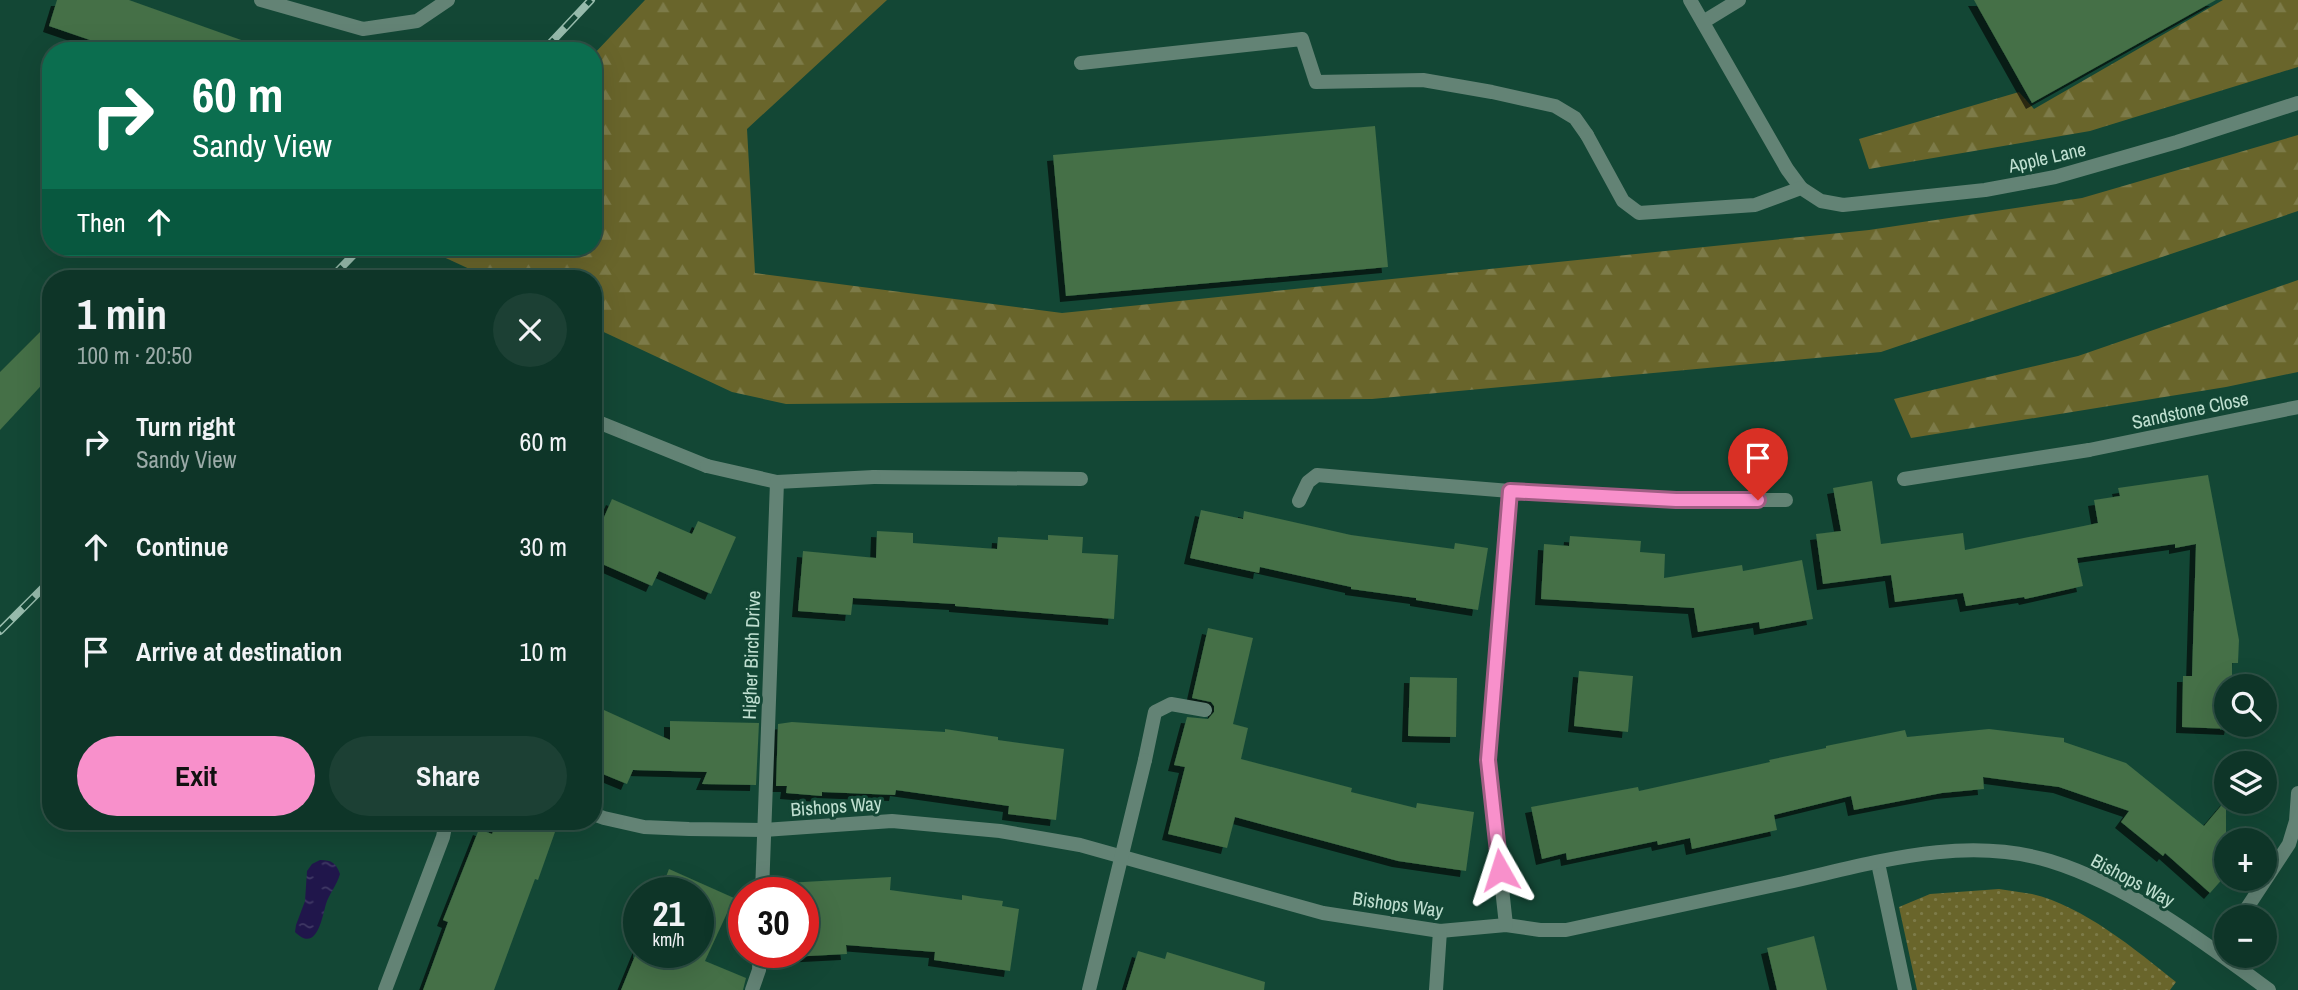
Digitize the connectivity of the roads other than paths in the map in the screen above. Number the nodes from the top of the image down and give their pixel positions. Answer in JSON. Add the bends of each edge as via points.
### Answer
{"nodes":[{"id":1,"x":261,"y":0,"type":"edge"},
{"id":2,"x":448,"y":0,"type":"edge"},
{"id":3,"x":1690,"y":0,"type":"edge"},
{"id":4,"x":1739,"y":0,"type":"edge"},
{"id":5,"x":1703,"y":23,"type":"junction"},
{"id":6,"x":1081,"y":63,"type":"dead end"},
{"id":7,"x":2298,"y":103,"type":"edge"},
{"id":8,"x":1801,"y":188,"type":"junction"},
{"id":9,"x":2298,"y":407,"type":"edge"},
{"id":10,"x":602,"y":424,"type":"edge"},
{"id":11,"x":1081,"y":479,"type":"dead end"},
{"id":12,"x":1904,"y":479,"type":"dead end"},
{"id":13,"x":777,"y":482,"type":"junction"},
{"id":14,"x":1510,"y":491,"type":"junction"},
{"id":15,"x":1786,"y":500,"type":"dead end"},
{"id":16,"x":1299,"y":501,"type":"dead end"},
{"id":17,"x":1205,"y":710,"type":"dead end"},
{"id":18,"x":2298,"y":793,"type":"edge"},
{"id":19,"x":602,"y":817,"type":"edge"},
{"id":20,"x":444,"y":830,"type":"edge"},
{"id":21,"x":764,"y":830,"type":"junction"},
{"id":22,"x":1123,"y":856,"type":"junction"},
{"id":23,"x":1878,"y":863,"type":"junction"},
{"id":24,"x":762,"y":877,"type":"edge"},
{"id":25,"x":2249,"y":905,"type":"edge"},
{"id":26,"x":1506,"y":925,"type":"junction"},
{"id":27,"x":1440,"y":931,"type":"junction"},
{"id":28,"x":2214,"y":943,"type":"edge"},
{"id":29,"x":759,"y":968,"type":"edge"},
{"id":30,"x":2245,"y":968,"type":"edge"},
{"id":31,"x":385,"y":990,"type":"edge"},
{"id":32,"x":752,"y":990,"type":"edge"},
{"id":33,"x":1089,"y":990,"type":"edge"},
{"id":34,"x":1436,"y":990,"type":"edge"},
{"id":35,"x":1905,"y":990,"type":"edge"},
{"id":36,"x":2269,"y":990,"type":"edge"}],
"edges":[{"from":1,"to":2,"type":"street","via":[[363,29],[417,21]]},
{"from":3,"to":5,"type":"street","name":"Apple Lane"},
{"from":4,"to":5,"type":"street"},
{"from":5,"to":8,"type":"street","name":"Apple Lane"},
{"from":6,"to":8,"type":"street","via":[[1302,39],[1316,82],[1423,80],[1555,106],[1575,118],[1623,201],[1639,213],[1755,205]]},
{"from":7,"to":8,"type":"street","name":"Apple Lane","via":[[2055,177],[1985,190],[1843,205],[1821,201]]},
{"from":9,"to":12,"type":"street","name":"Sandstone Close","via":[[2089,450]]},
{"from":10,"to":13,"type":"street","via":[[707,466]]},
{"from":11,"to":13,"type":"street","via":[[874,477]]},
{"from":13,"to":21,"type":"street","name":"Higher Birch Drive"},
{"from":14,"to":15,"type":"street","via":[[1676,500]]},
{"from":14,"to":16,"type":"street","via":[[1317,475]]},
{"from":14,"to":26,"type":"street","via":[[1488,760]]},
{"from":17,"to":22,"type":"street","via":[[1171,704],[1155,712]]},
{"from":18,"to":25,"type":"street","via":[[2288,844]]},
{"from":19,"to":21,"type":"street","name":"Bishops Way","via":[[644,827]]},
{"from":20,"to":31,"type":"street"},
{"from":21,"to":22,"type":"street","name":"Bishops Way","via":[[892,821],[1000,831]]},
{"from":21,"to":24,"type":"street","name":"Higher Birch Drive"},
{"from":22,"to":27,"type":"street","name":"Bishops Way","via":[[1323,913]]},
{"from":22,"to":33,"type":"street"},
{"from":23,"to":26,"type":"street","name":"Bishops Way","via":[[1566,929]]},
{"from":23,"to":28,"type":"street","name":"Bishops Way","via":[[1962,850],[2001,850],[2050,861],[2105,882]]},
{"from":23,"to":35,"type":"street"},
{"from":26,"to":27,"type":"street","name":"Bishops Way"},
{"from":27,"to":34,"type":"street"},
{"from":29,"to":32,"type":"street"},
{"from":30,"to":36,"type":"street","name":"Bishops Way"}]}
